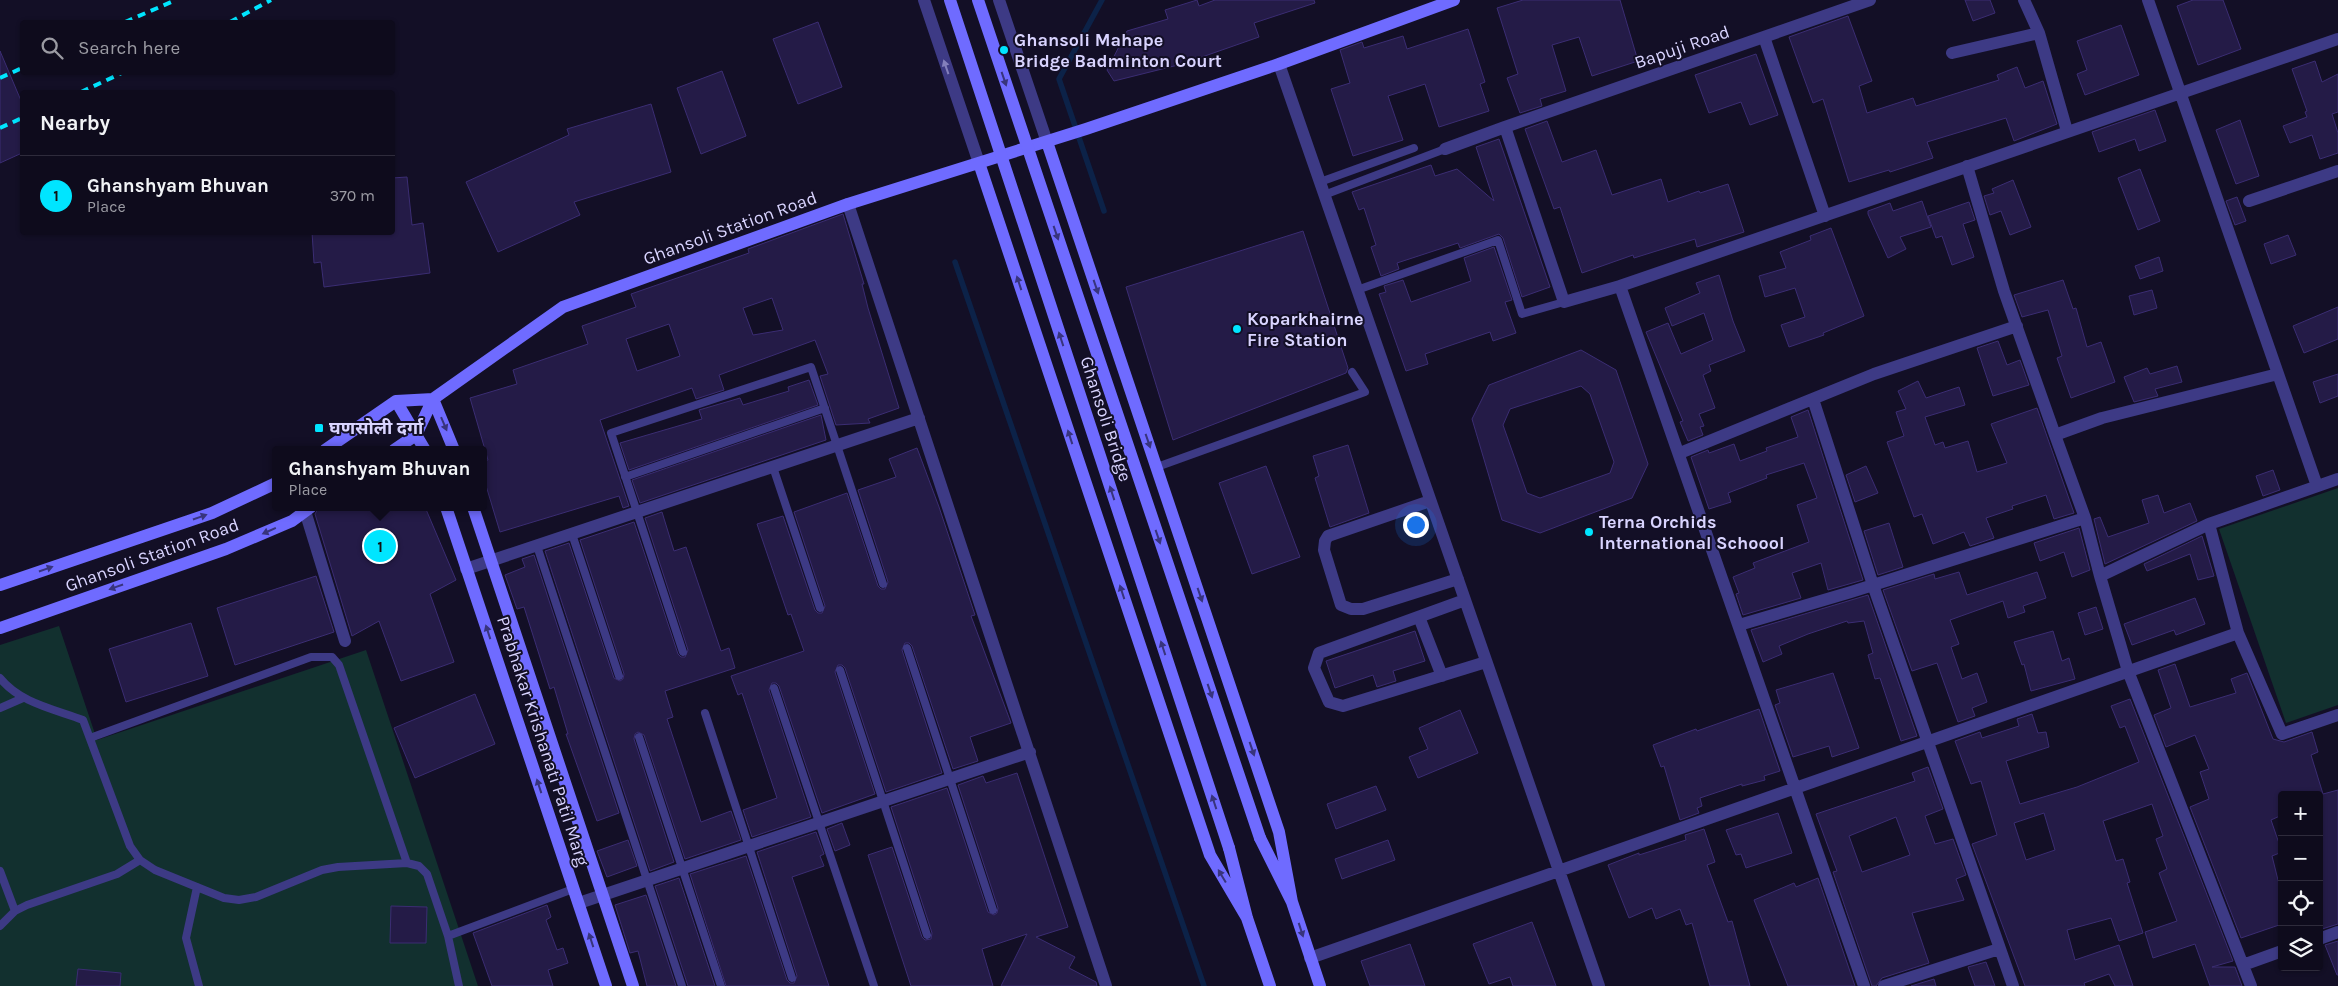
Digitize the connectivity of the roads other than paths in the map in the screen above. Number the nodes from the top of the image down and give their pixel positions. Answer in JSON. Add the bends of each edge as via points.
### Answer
{"nodes":[{"id":1,"x":924,"y":0,"type":"edge"},
{"id":2,"x":950,"y":0,"type":"edge"},
{"id":3,"x":978,"y":0,"type":"edge"},
{"id":4,"x":999,"y":0,"type":"edge"},
{"id":5,"x":1454,"y":0,"type":"edge"},
{"id":6,"x":1870,"y":0,"type":"edge"},
{"id":7,"x":2024,"y":0,"type":"edge"},
{"id":8,"x":2148,"y":0,"type":"edge"},
{"id":9,"x":2039,"y":33,"type":"junction"},
{"id":10,"x":1764,"y":37,"type":"junction"},
{"id":11,"x":2338,"y":39,"type":"edge"},
{"id":12,"x":1952,"y":53,"type":"dead end"},
{"id":13,"x":1278,"y":64,"type":"junction"},
{"id":14,"x":2180,"y":92,"type":"junction"},
{"id":15,"x":1505,"y":127,"type":"junction"},
{"id":16,"x":2068,"y":132,"type":"junction"},
{"id":17,"x":1047,"y":142,"type":"junction"},
{"id":18,"x":1414,"y":148,"type":"dead end"},
{"id":19,"x":1444,"y":149,"type":"joint"},
{"id":20,"x":979,"y":163,"type":"junction"},
{"id":21,"x":1967,"y":166,"type":"junction"},
{"id":22,"x":2338,"y":171,"type":"edge"},
{"id":23,"x":1322,"y":188,"type":"junction"},
{"id":24,"x":2249,"y":201,"type":"dead end"},
{"id":25,"x":848,"y":204,"type":"junction"},
{"id":26,"x":1825,"y":216,"type":"junction"},
{"id":27,"x":1620,"y":286,"type":"junction"},
{"id":28,"x":1357,"y":290,"type":"junction"},
{"id":29,"x":1564,"y":302,"type":"junction"},
{"id":30,"x":2017,"y":326,"type":"junction"},
{"id":31,"x":1352,"y":372,"type":"dead end"},
{"id":32,"x":2278,"y":374,"type":"junction"},
{"id":33,"x":433,"y":399,"type":"junction"},
{"id":34,"x":1813,"y":399,"type":"junction"},
{"id":35,"x":396,"y":400,"type":"junction"},
{"id":36,"x":825,"y":408,"type":"junction"},
{"id":37,"x":919,"y":418,"type":"junction"},
{"id":38,"x":416,"y":435,"type":"junction"},
{"id":39,"x":2056,"y":435,"type":"junction"},
{"id":40,"x":331,"y":446,"type":"edge"},
{"id":41,"x":400,"y":446,"type":"edge"},
{"id":42,"x":423,"y":446,"type":"edge"},
{"id":43,"x":452,"y":446,"type":"edge"},
{"id":44,"x":837,"y":446,"type":"junction"},
{"id":45,"x":1680,"y":453,"type":"junction"},
{"id":46,"x":773,"y":467,"type":"junction"},
{"id":47,"x":1157,"y":467,"type":"junction"},
{"id":48,"x":625,"y":477,"type":"junction"},
{"id":49,"x":2338,"y":478,"type":"edge"},
{"id":50,"x":272,"y":485,"type":"edge"},
{"id":51,"x":2317,"y":486,"type":"junction"},
{"id":52,"x":1430,"y":501,"type":"junction"},
{"id":53,"x":305,"y":511,"type":"edge"},
{"id":54,"x":309,"y":511,"type":"edge"},
{"id":55,"x":447,"y":511,"type":"edge"},
{"id":56,"x":474,"y":511,"type":"edge"},
{"id":57,"x":637,"y":512,"type":"junction"},
{"id":58,"x":2085,"y":518,"type":"junction"},
{"id":59,"x":2210,"y":524,"type":"junction"},
{"id":60,"x":572,"y":534,"type":"junction"},
{"id":61,"x":537,"y":546,"type":"junction"},
{"id":62,"x":491,"y":561,"type":"junction"},
{"id":63,"x":466,"y":570,"type":"junction"},
{"id":64,"x":2100,"y":576,"type":"junction"},
{"id":65,"x":1458,"y":579,"type":"junction"},
{"id":66,"x":883,"y":584,"type":"dead end"},
{"id":67,"x":0,"y":585,"type":"edge"},
{"id":68,"x":1873,"y":585,"type":"junction"},
{"id":69,"x":1465,"y":600,"type":"junction"},
{"id":70,"x":820,"y":608,"type":"dead end"},
{"id":71,"x":1419,"y":617,"type":"junction"},
{"id":72,"x":1739,"y":625,"type":"junction"},
{"id":73,"x":0,"y":628,"type":"edge"},
{"id":74,"x":2238,"y":632,"type":"junction"},
{"id":75,"x":345,"y":641,"type":"dead end"},
{"id":76,"x":907,"y":648,"type":"dead end"},
{"id":77,"x":683,"y":652,"type":"dead end"},
{"id":78,"x":1486,"y":662,"type":"junction"},
{"id":79,"x":840,"y":670,"type":"dead end"},
{"id":80,"x":2128,"y":671,"type":"junction"},
{"id":81,"x":619,"y":676,"type":"dead end"},
{"id":82,"x":1442,"y":676,"type":"junction"},
{"id":83,"x":0,"y":678,"type":"edge"},
{"id":84,"x":774,"y":688,"type":"dead end"},
{"id":85,"x":22,"y":698,"type":"junction"},
{"id":86,"x":0,"y":708,"type":"edge"},
{"id":87,"x":705,"y":713,"type":"dead end"},
{"id":88,"x":2338,"y":715,"type":"edge"},
{"id":89,"x":639,"y":737,"type":"dead end"},
{"id":90,"x":90,"y":738,"type":"junction"},
{"id":91,"x":1928,"y":741,"type":"junction"},
{"id":92,"x":1030,"y":752,"type":"junction"},
{"id":93,"x":950,"y":779,"type":"junction"},
{"id":94,"x":1795,"y":788,"type":"junction"},
{"id":95,"x":883,"y":801,"type":"junction"},
{"id":96,"x":819,"y":823,"type":"junction"},
{"id":97,"x":749,"y":846,"type":"junction"},
{"id":98,"x":140,"y":860,"type":"junction"},
{"id":99,"x":407,"y":863,"type":"junction"},
{"id":100,"x":682,"y":868,"type":"junction"},
{"id":101,"x":0,"y":871,"type":"edge"},
{"id":102,"x":1559,"y":871,"type":"junction"},
{"id":103,"x":647,"y":880,"type":"junction"},
{"id":104,"x":197,"y":887,"type":"junction"},
{"id":105,"x":573,"y":889,"type":"junction"},
{"id":106,"x":604,"y":895,"type":"junction"},
{"id":107,"x":1292,"y":902,"type":"junction"},
{"id":108,"x":579,"y":903,"type":"junction"},
{"id":109,"x":993,"y":910,"type":"dead end"},
{"id":110,"x":15,"y":911,"type":"junction"},
{"id":111,"x":1247,"y":918,"type":"junction"},
{"id":112,"x":0,"y":926,"type":"edge"},
{"id":113,"x":2338,"y":932,"type":"edge"},
{"id":114,"x":927,"y":935,"type":"dead end"},
{"id":115,"x":448,"y":936,"type":"junction"},
{"id":116,"x":2323,"y":938,"type":"edge"},
{"id":117,"x":1999,"y":948,"type":"junction"},
{"id":118,"x":2278,"y":953,"type":"edge"},
{"id":119,"x":1310,"y":958,"type":"junction"},
{"id":120,"x":2243,"y":965,"type":"junction"},
{"id":121,"x":792,"y":978,"type":"dead end"},
{"id":122,"x":199,"y":986,"type":"edge"},
{"id":123,"x":459,"y":986,"type":"edge"},
{"id":124,"x":606,"y":986,"type":"edge"},
{"id":125,"x":633,"y":986,"type":"edge"},
{"id":126,"x":682,"y":986,"type":"edge"},
{"id":127,"x":721,"y":986,"type":"edge"},
{"id":128,"x":874,"y":986,"type":"edge"},
{"id":129,"x":1106,"y":986,"type":"edge"},
{"id":130,"x":1270,"y":986,"type":"edge"},
{"id":131,"x":1320,"y":986,"type":"edge"},
{"id":132,"x":1599,"y":986,"type":"edge"},
{"id":133,"x":1864,"y":986,"type":"edge"},
{"id":134,"x":1884,"y":986,"type":"edge"},
{"id":135,"x":2013,"y":986,"type":"edge"},
{"id":136,"x":2251,"y":986,"type":"edge"}],
"edges":[{"from":20,"to":1,"type":"street","one_way":true},
{"from":111,"to":2,"type":"street","name":"Ghansoli Bridge","one_way":true,"bridge":true,"via":[[1229,848]]},
{"from":3,"to":107,"type":"street","name":"Ghansoli Bridge","one_way":true,"bridge":true,"via":[[1260,838]]},
{"from":4,"to":17,"type":"street"},
{"from":5,"to":13,"type":"street","name":"Ghansoli Station Road"},
{"from":6,"to":10,"type":"street","name":"Bapuji Road"},
{"from":7,"to":9,"type":"street"},
{"from":8,"to":14,"type":"street"},
{"from":9,"to":12,"type":"street"},
{"from":9,"to":16,"type":"street"},
{"from":10,"to":15,"type":"street","name":"Bapuji Road"},
{"from":10,"to":26,"type":"street"},
{"from":11,"to":14,"type":"street"},
{"from":13,"to":17,"type":"street","name":"Ghansoli Station Road"},
{"from":13,"to":23,"type":"street"},
{"from":14,"to":16,"type":"street"},
{"from":14,"to":32,"type":"street"},
{"from":15,"to":19,"type":"street","name":"Bapuji Road"},
{"from":15,"to":29,"type":"street"},
{"from":16,"to":21,"type":"street"},
{"from":17,"to":20,"type":"street","name":"Ghansoli Station Road"},
{"from":17,"to":47,"type":"street","one_way":true},
{"from":18,"to":23,"type":"lane"},
{"from":19,"to":23,"type":"lane"},
{"from":20,"to":25,"type":"street","name":"Ghansoli Station Road"},
{"from":111,"to":20,"type":"street","one_way":true,"via":[[1210,855]]},
{"from":21,"to":26,"type":"street"},
{"from":21,"to":30,"type":"street"},
{"from":22,"to":24,"type":"street"},
{"from":23,"to":28,"type":"street"},
{"from":25,"to":33,"type":"street","name":"Ghansoli Station Road","via":[[563,307]]},
{"from":25,"to":37,"type":"street"},
{"from":26,"to":27,"type":"street"},
{"from":27,"to":29,"type":"street"},
{"from":27,"to":45,"type":"street"},
{"from":28,"to":29,"type":"lane","via":[[1498,240],[1522,314]]},
{"from":28,"to":52,"type":"street"},
{"from":30,"to":34,"type":"street","via":[[1874,374]]},
{"from":30,"to":39,"type":"street"},
{"from":31,"to":47,"type":"lane","via":[[1365,392]]},
{"from":32,"to":39,"type":"street","via":[[2102,418]]},
{"from":32,"to":51,"type":"street"},
{"from":33,"to":35,"type":"street"},
{"from":33,"to":38,"type":"street","name":"Ghansoli Station Road"},
{"from":33,"to":43,"type":"street","one_way":true},
{"from":34,"to":45,"type":"street"},
{"from":34,"to":68,"type":"street"},
{"from":35,"to":38,"type":"street"},
{"from":35,"to":40,"type":"street"},
{"from":36,"to":44,"type":"lane"},
{"from":36,"to":48,"type":"lane"},
{"from":36,"to":48,"type":"lane","via":[[811,367],[611,433]]},
{"from":37,"to":44,"type":"street"},
{"from":37,"to":92,"type":"street"},
{"from":38,"to":41,"type":"street"},
{"from":38,"to":42,"type":"street"},
{"from":39,"to":58,"type":"street"},
{"from":44,"to":46,"type":"street"},
{"from":44,"to":66,"type":"lane"},
{"from":45,"to":72,"type":"street"},
{"from":46,"to":57,"type":"street"},
{"from":46,"to":70,"type":"lane"},
{"from":47,"to":107,"type":"street","one_way":true,"via":[[1279,832]]},
{"from":48,"to":57,"type":"lane"},
{"from":49,"to":51,"type":"street"},
{"from":67,"to":50,"type":"street","name":"Ghansoli Station Road","one_way":true,"via":[[212,513]]},
{"from":51,"to":59,"type":"street"},
{"from":52,"to":65,"type":"street"},
{"from":52,"to":65,"type":"street","via":[[1328,536],[1324,550],[1341,605],[1364,609]]},
{"from":53,"to":73,"type":"street","name":"Ghansoli Station Road","one_way":true,"via":[[292,521],[226,549]]},
{"from":54,"to":75,"type":"street"},
{"from":55,"to":63,"type":"street","name":"Prabhakar Krishanati Patil Marg"},
{"from":56,"to":62,"type":"street","name":"Prabhakar Krishanati Patil Marg"},
{"from":57,"to":60,"type":"street"},
{"from":57,"to":77,"type":"lane"},
{"from":58,"to":64,"type":"street"},
{"from":58,"to":68,"type":"street"},
{"from":59,"to":64,"type":"street"},
{"from":59,"to":74,"type":"street"},
{"from":60,"to":61,"type":"street"},
{"from":60,"to":81,"type":"lane"},
{"from":61,"to":62,"type":"street"},
{"from":61,"to":103,"type":"lane"},
{"from":62,"to":63,"type":"street"},
{"from":62,"to":106,"type":"street","name":"Prabhakar Krishanati Patil Marg"},
{"from":105,"to":63,"type":"street","name":"Prabhakar Krishanati Patil Marg","one_way":true},
{"from":64,"to":80,"type":"street"},
{"from":65,"to":69,"type":"street"},
{"from":68,"to":72,"type":"street"},
{"from":68,"to":91,"type":"street"},
{"from":69,"to":71,"type":"street"},
{"from":69,"to":78,"type":"street"},
{"from":71,"to":82,"type":"street"},
{"from":71,"to":82,"type":"street","via":[[1320,653],[1314,668],[1329,702],[1343,706]]},
{"from":72,"to":94,"type":"street"},
{"from":74,"to":80,"type":"street"},
{"from":74,"to":88,"type":"street","via":[[2282,734]]},
{"from":76,"to":93,"type":"lane"},
{"from":78,"to":82,"type":"street"},
{"from":78,"to":102,"type":"street"},
{"from":79,"to":95,"type":"lane"},
{"from":80,"to":91,"type":"street"},
{"from":80,"to":120,"type":"street"},
{"from":83,"to":85,"type":"lane"},
{"from":84,"to":96,"type":"lane"},
{"from":85,"to":86,"type":"lane"},
{"from":85,"to":90,"type":"lane","via":[[83,720]]},
{"from":87,"to":97,"type":"lane"},
{"from":89,"to":100,"type":"lane"},
{"from":90,"to":98,"type":"lane","via":[[130,846]]},
{"from":90,"to":99,"type":"lane","via":[[312,657],[332,657],[339,664]]},
{"from":91,"to":94,"type":"street"},
{"from":91,"to":117,"type":"street"},
{"from":92,"to":93,"type":"street"},
{"from":92,"to":129,"type":"street"},
{"from":93,"to":95,"type":"street"},
{"from":93,"to":109,"type":"lane"},
{"from":94,"to":102,"type":"street"},
{"from":94,"to":133,"type":"street"},
{"from":95,"to":96,"type":"street"},
{"from":95,"to":114,"type":"lane"},
{"from":96,"to":97,"type":"street"},
{"from":96,"to":128,"type":"lane"},
{"from":97,"to":100,"type":"street"},
{"from":97,"to":121,"type":"lane"},
{"from":98,"to":104,"type":"lane"},
{"from":98,"to":110,"type":"lane","via":[[117,874]]},
{"from":99,"to":104,"type":"lane","via":[[322,870],[256,897],[239,900],[224,898]]},
{"from":99,"to":115,"type":"lane","via":[[420,866],[427,874]]},
{"from":100,"to":103,"type":"street"},
{"from":100,"to":127,"type":"lane"},
{"from":101,"to":110,"type":"lane"},
{"from":102,"to":119,"type":"street"},
{"from":102,"to":132,"type":"street"},
{"from":103,"to":106,"type":"street"},
{"from":103,"to":126,"type":"lane"},
{"from":104,"to":122,"type":"lane","via":[[186,938]]},
{"from":105,"to":108,"type":"street","name":"Prabhakar Krishanati Patil Marg"},
{"from":105,"to":115,"type":"lane"},
{"from":106,"to":108,"type":"street"},
{"from":106,"to":125,"type":"street","name":"Prabhakar Krishanati Patil Marg"},
{"from":107,"to":119,"type":"street","one_way":true},
{"from":124,"to":108,"type":"street","name":"Prabhakar Krishanati Patil Marg","one_way":true},
{"from":110,"to":112,"type":"lane"},
{"from":111,"to":130,"type":"street"},
{"from":113,"to":116,"type":"street"},
{"from":115,"to":123,"type":"lane"},
{"from":117,"to":134,"type":"street"},
{"from":117,"to":135,"type":"street"},
{"from":118,"to":120,"type":"street"},
{"from":119,"to":131,"type":"street"},
{"from":120,"to":136,"type":"street"}]}
